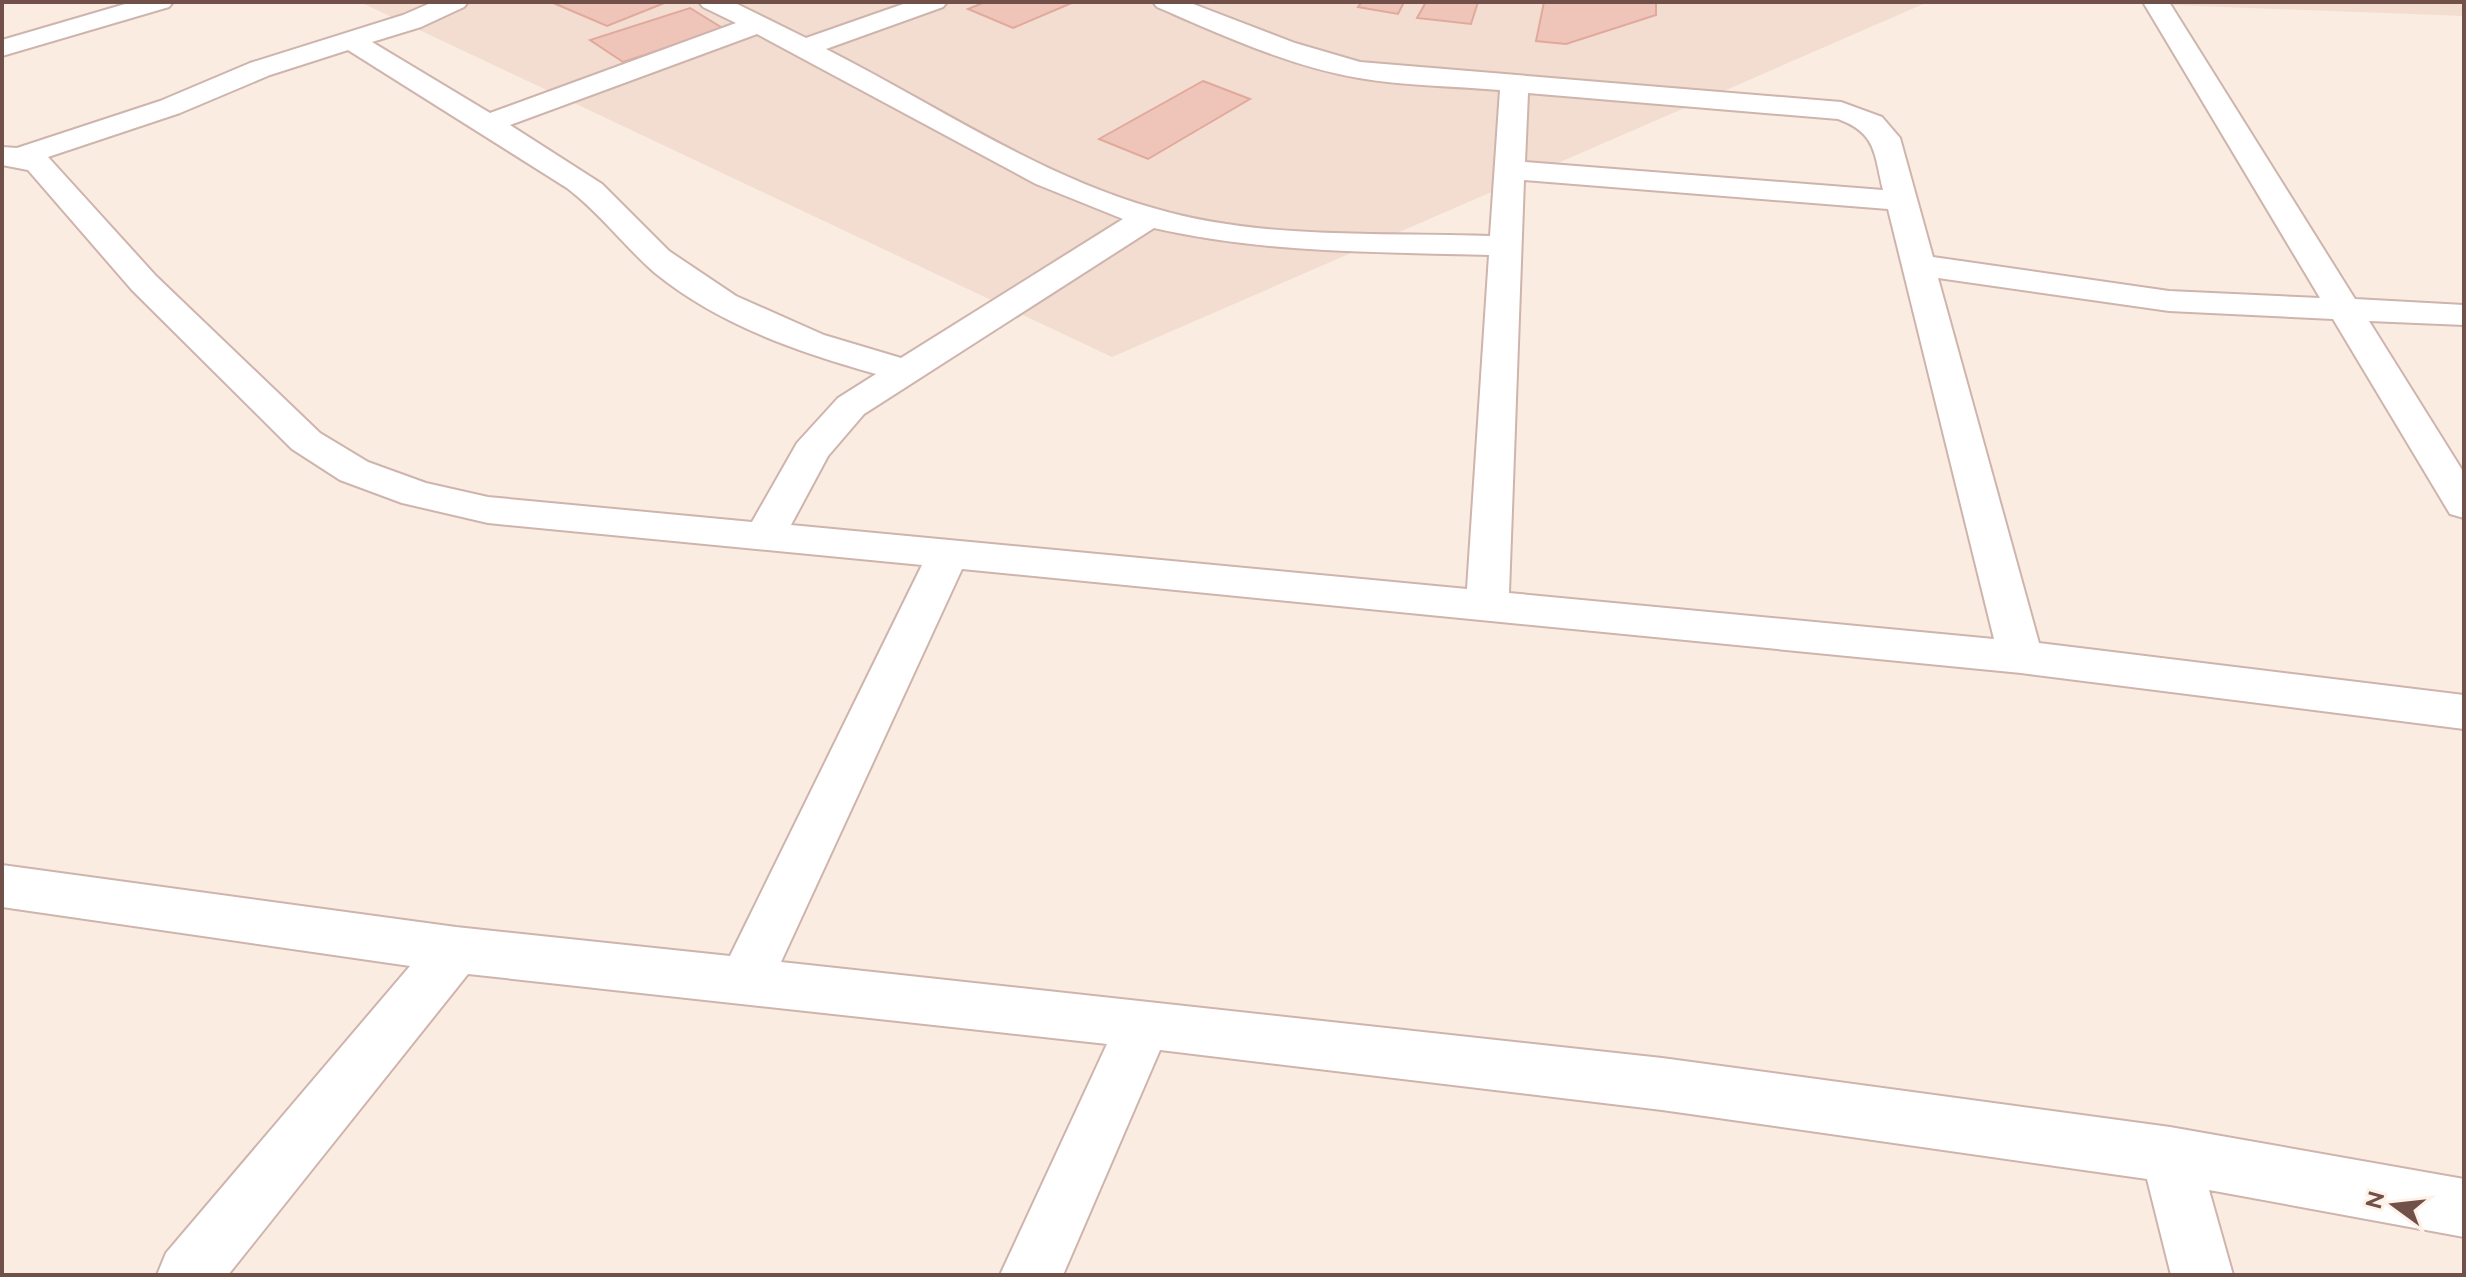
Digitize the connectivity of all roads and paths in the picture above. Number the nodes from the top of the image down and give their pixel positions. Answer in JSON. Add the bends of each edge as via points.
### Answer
{"nodes":[{"id":1,"x":160,"y":2,"type":"edge"},
{"id":2,"x":455,"y":2,"type":"edge"},
{"id":3,"x":712,"y":2,"type":"edge"},
{"id":4,"x":934,"y":2,"type":"edge"},
{"id":5,"x":1166,"y":2,"type":"edge"},
{"id":6,"x":2156,"y":2,"type":"edge"},
{"id":7,"x":759,"y":24,"type":"junction"},
{"id":8,"x":350,"y":40,"type":"junction"},
{"id":9,"x":805,"y":47,"type":"junction"},
{"id":10,"x":2,"y":48,"type":"edge"},
{"id":11,"x":1514,"y":85,"type":"junction"},
{"id":12,"x":486,"y":124,"type":"junction"},
{"id":13,"x":10,"y":157,"type":"edge"},
{"id":14,"x":1509,"y":170,"type":"junction"},
{"id":15,"x":1901,"y":201,"type":"junction"},
{"id":16,"x":1149,"y":217,"type":"junction"},
{"id":17,"x":1505,"y":246,"type":"junction"},
{"id":18,"x":1919,"y":265,"type":"junction"},
{"id":19,"x":2345,"y":311,"type":"junction"},
{"id":20,"x":2464,"y":315,"type":"edge"},
{"id":21,"x":903,"y":370,"type":"junction"},
{"id":22,"x":2464,"y":505,"type":"edge"},
{"id":23,"x":765,"y":536,"type":"junction"},
{"id":24,"x":948,"y":554,"type":"junction"},
{"id":25,"x":1487,"y":608,"type":"junction"},
{"id":26,"x":2021,"y":657,"type":"junction"},
{"id":27,"x":2464,"y":712,"type":"edge"},
{"id":28,"x":2,"y":886,"type":"edge"},
{"id":29,"x":456,"y":950,"type":"junction"},
{"id":30,"x":745,"y":981,"type":"junction"},
{"id":31,"x":1144,"y":1024,"type":"junction"},
{"id":32,"x":2170,"y":1155,"type":"junction"},
{"id":33,"x":2464,"y":1208,"type":"edge"},
{"id":34,"x":188,"y":1275,"type":"edge"},
{"id":35,"x":1031,"y":1275,"type":"edge"},
{"id":36,"x":2202,"y":1275,"type":"edge"}],
"edges":[{"from":1,"to":10,"type":"street"},
{"from":2,"to":8,"type":"street"},
{"from":3,"to":7,"type":"street"},
{"from":4,"to":9,"type":"street"},
{"from":5,"to":11,"type":"street","via":[[1312,60],[1360,70]]},
{"from":6,"to":19,"type":"street"},
{"from":7,"to":9,"type":"street"},
{"from":7,"to":12,"type":"street"},
{"from":8,"to":12,"type":"street"},
{"from":8,"to":13,"type":"street","via":[[260,69],[180,103]]},
{"from":9,"to":16,"type":"street","via":[[1042,176]]},
{"from":11,"to":14,"type":"street"},
{"from":11,"to":15,"type":"street","via":[[1841,111],[1862,117],[1885,138]]},
{"from":12,"to":21,"type":"street","via":[[603,200],[668,267],[702,292],[791,336]]},
{"from":13,"to":23,"type":"street","via":[[39,164],[144,283],[306,441],[354,471],[416,494],[488,510]]},
{"from":14,"to":15,"type":"street"},
{"from":14,"to":17,"type":"street"},
{"from":15,"to":18,"type":"street"},
{"from":16,"to":17,"type":"street","via":[[1275,236]]},
{"from":16,"to":21,"type":"street"},
{"from":17,"to":25,"type":"street"},
{"from":18,"to":19,"type":"street","via":[[2169,301]]},
{"from":18,"to":26,"type":"street"},
{"from":19,"to":20,"type":"street"},
{"from":19,"to":22,"type":"street"},
{"from":21,"to":23,"type":"street","via":[[829,427]]},
{"from":23,"to":24,"type":"street"},
{"from":24,"to":25,"type":"street"},
{"from":24,"to":30,"type":"street"},
{"from":25,"to":26,"type":"street"},
{"from":26,"to":27,"type":"street"},
{"from":28,"to":29,"type":"street"},
{"from":29,"to":30,"type":"street"},
{"from":29,"to":34,"type":"street"},
{"from":30,"to":31,"type":"street"},
{"from":31,"to":32,"type":"street","via":[[1662,1084]]},
{"from":31,"to":35,"type":"street"},
{"from":32,"to":33,"type":"street"},
{"from":32,"to":36,"type":"street"}]}
